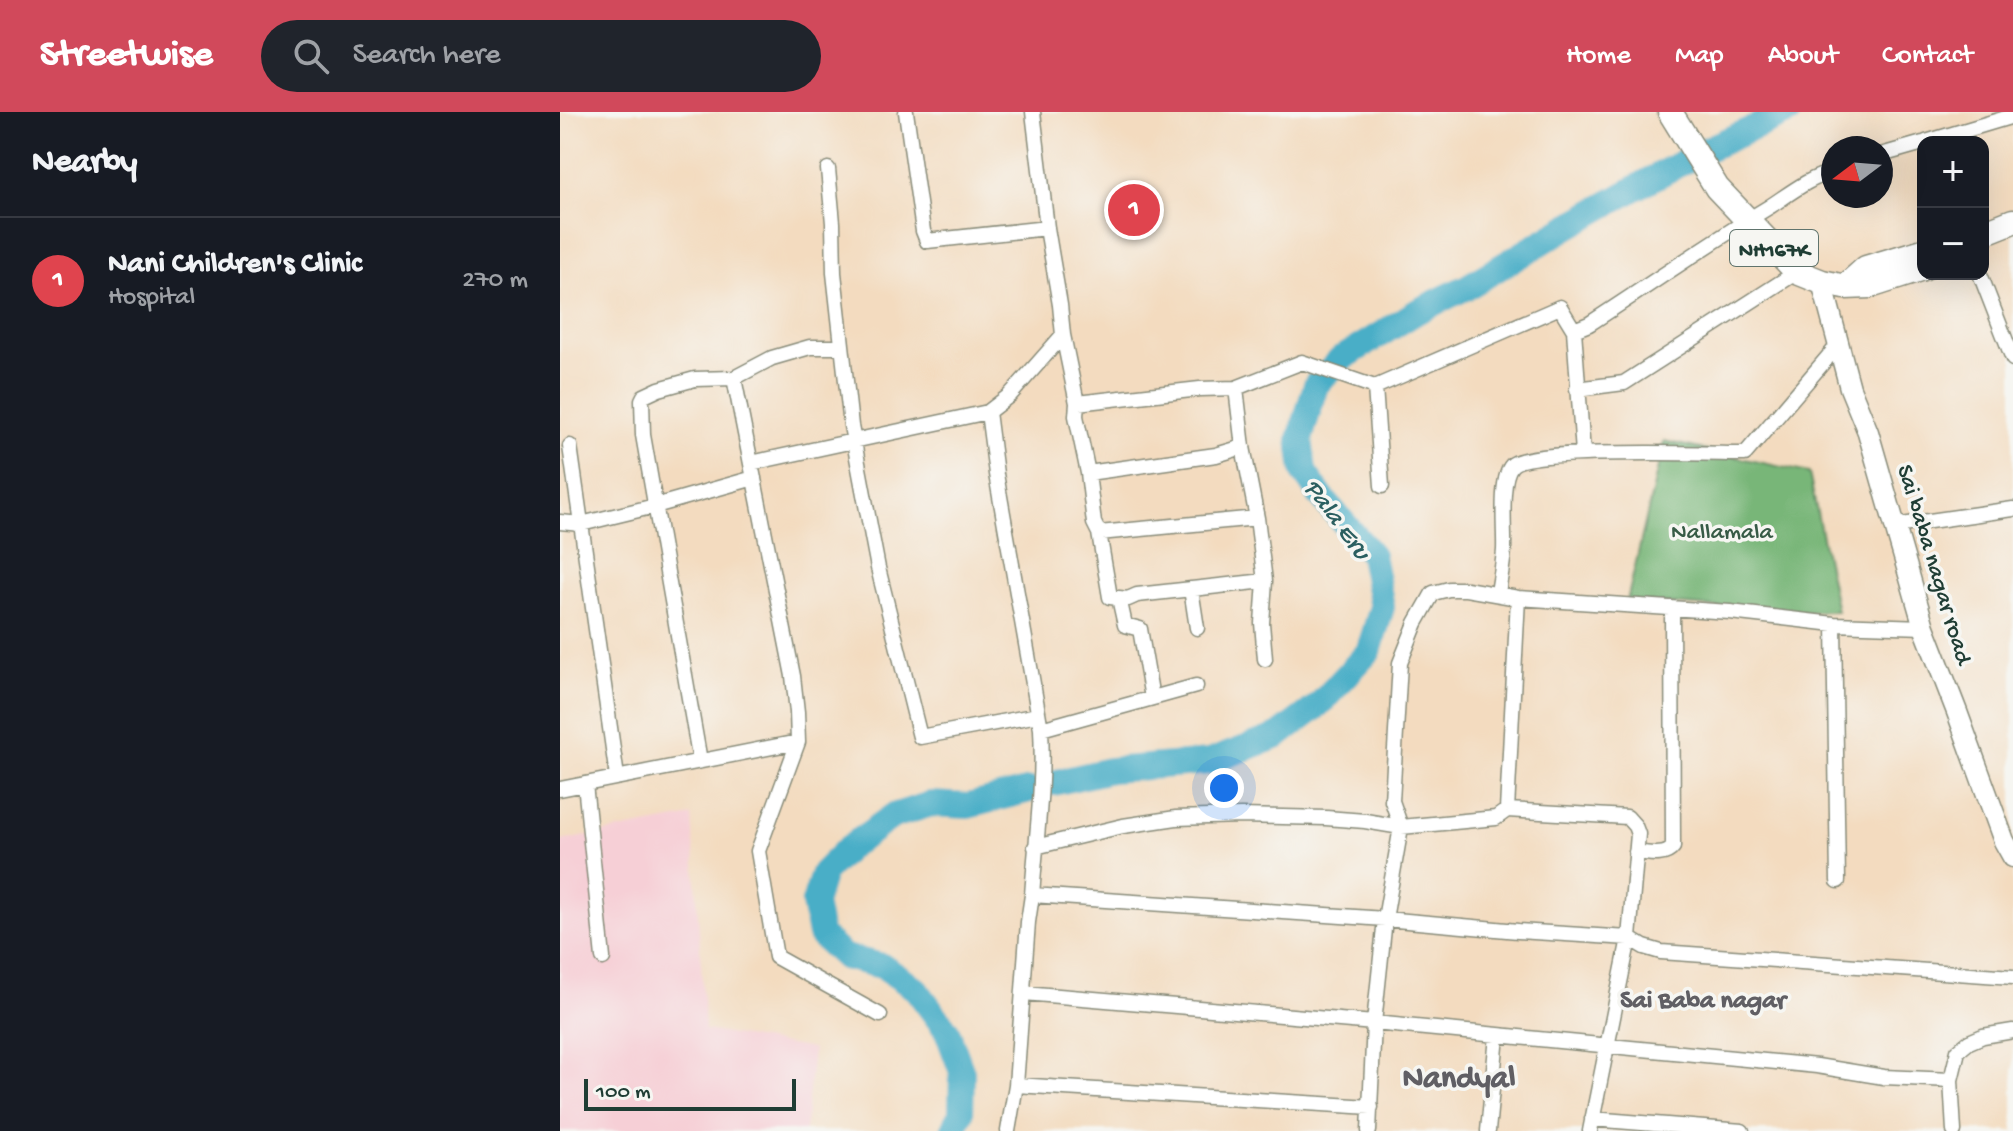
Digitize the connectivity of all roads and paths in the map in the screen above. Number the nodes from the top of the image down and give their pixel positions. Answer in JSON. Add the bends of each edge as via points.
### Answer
{"nodes":[{"id":1,"x":906,"y":112,"type":"edge"},
{"id":2,"x":1033,"y":112,"type":"edge"},
{"id":3,"x":1670,"y":112,"type":"edge"},
{"id":4,"x":2013,"y":116,"type":"edge"},
{"id":5,"x":1945,"y":136,"type":"edge"},
{"id":6,"x":1917,"y":144,"type":"edge"},
{"id":7,"x":1893,"y":151,"type":"edge"},
{"id":8,"x":828,"y":169,"type":"dead end"},
{"id":9,"x":1821,"y":176,"type":"edge"},
{"id":10,"x":1747,"y":220,"type":"junction"},
{"id":11,"x":2013,"y":221,"type":"edge"},
{"id":12,"x":1047,"y":228,"type":"junction"},
{"id":13,"x":1989,"y":231,"type":"edge"},
{"id":14,"x":2013,"y":238,"type":"edge"},
{"id":15,"x":1989,"y":247,"type":"edge"},
{"id":16,"x":1917,"y":253,"type":"edge"},
{"id":17,"x":1917,"y":271,"type":"edge"},
{"id":18,"x":1797,"y":272,"type":"junction"},
{"id":19,"x":1982,"y":280,"type":"edge"},
{"id":20,"x":1833,"y":284,"type":"junction"},
{"id":21,"x":1574,"y":330,"type":"junction"},
{"id":22,"x":1063,"y":335,"type":"junction"},
{"id":23,"x":1839,"y":344,"type":"junction"},
{"id":24,"x":842,"y":347,"type":"junction"},
{"id":25,"x":2013,"y":359,"type":"edge"},
{"id":26,"x":734,"y":378,"type":"junction"},
{"id":27,"x":1375,"y":387,"type":"junction"},
{"id":28,"x":1236,"y":388,"type":"junction"},
{"id":29,"x":1577,"y":389,"type":"junction"},
{"id":30,"x":1077,"y":403,"type":"junction"},
{"id":31,"x":988,"y":412,"type":"junction"},
{"id":32,"x":854,"y":441,"type":"junction"},
{"id":33,"x":570,"y":446,"type":"dead end"},
{"id":34,"x":1243,"y":447,"type":"junction"},
{"id":35,"x":1583,"y":453,"type":"junction"},
{"id":36,"x":753,"y":470,"type":"junction"},
{"id":37,"x":1088,"y":473,"type":"junction"},
{"id":38,"x":1382,"y":486,"type":"dead end"},
{"id":39,"x":655,"y":506,"type":"junction"},
{"id":40,"x":2013,"y":509,"type":"edge"},
{"id":41,"x":1257,"y":518,"type":"junction"},
{"id":42,"x":560,"y":522,"type":"edge"},
{"id":43,"x":581,"y":524,"type":"junction"},
{"id":44,"x":1895,"y":526,"type":"junction"},
{"id":45,"x":1099,"y":533,"type":"junction"},
{"id":46,"x":1265,"y":581,"type":"junction"},
{"id":47,"x":1191,"y":589,"type":"junction"},
{"id":48,"x":1498,"y":593,"type":"junction"},
{"id":49,"x":1119,"y":598,"type":"junction"},
{"id":50,"x":1518,"y":598,"type":"junction"},
{"id":51,"x":1672,"y":608,"type":"junction"},
{"id":52,"x":1834,"y":624,"type":"junction"},
{"id":53,"x":1924,"y":627,"type":"junction"},
{"id":54,"x":1197,"y":628,"type":"dead end"},
{"id":55,"x":1265,"y":659,"type":"dead end"},
{"id":56,"x":1196,"y":686,"type":"dead end"},
{"id":57,"x":1152,"y":698,"type":"junction"},
{"id":58,"x":1040,"y":722,"type":"junction"},
{"id":59,"x":798,"y":742,"type":"junction"},
{"id":60,"x":700,"y":761,"type":"junction"},
{"id":61,"x":617,"y":777,"type":"junction"},
{"id":62,"x":585,"y":784,"type":"junction"},
{"id":63,"x":560,"y":789,"type":"edge"},
{"id":64,"x":1507,"y":810,"type":"junction"},
{"id":65,"x":1401,"y":827,"type":"junction"},
{"id":66,"x":1035,"y":847,"type":"junction"},
{"id":67,"x":1636,"y":852,"type":"junction"},
{"id":68,"x":2013,"y":857,"type":"edge"},
{"id":69,"x":1838,"y":881,"type":"dead end"},
{"id":70,"x":1032,"y":895,"type":"junction"},
{"id":71,"x":1385,"y":919,"type":"junction"},
{"id":72,"x":1629,"y":938,"type":"junction"},
{"id":73,"x":603,"y":958,"type":"dead end"},
{"id":74,"x":2013,"y":977,"type":"edge"},
{"id":75,"x":1024,"y":993,"type":"junction"},
{"id":76,"x":880,"y":1015,"type":"dead end"},
{"id":77,"x":1374,"y":1023,"type":"junction"},
{"id":78,"x":2013,"y":1031,"type":"edge"},
{"id":79,"x":1497,"y":1036,"type":"junction"},
{"id":80,"x":1608,"y":1047,"type":"junction"},
{"id":81,"x":1951,"y":1080,"type":"junction"},
{"id":82,"x":1016,"y":1085,"type":"junction"},
{"id":83,"x":1371,"y":1107,"type":"junction"},
{"id":84,"x":1591,"y":1125,"type":"edge"},
{"id":85,"x":1008,"y":1131,"type":"edge"},
{"id":86,"x":1369,"y":1131,"type":"edge"},
{"id":87,"x":1488,"y":1131,"type":"edge"},
{"id":88,"x":1742,"y":1131,"type":"edge"},
{"id":89,"x":1954,"y":1131,"type":"edge"}],
"edges":[{"from":1,"to":12,"type":"street","via":[[927,241]]},
{"from":2,"to":12,"type":"street"},
{"from":3,"to":10,"type":"highway","number":"NH167K","via":[[1717,188]]},
{"from":4,"to":5,"type":"street"},
{"from":6,"to":7,"type":"street"},
{"from":8,"to":24,"type":"street"},
{"from":9,"to":10,"type":"street"},
{"from":10,"to":18,"type":"highway","number":"NH167K"},
{"from":10,"to":21,"type":"street"},
{"from":11,"to":13,"type":"highway"},
{"from":12,"to":22,"type":"street"},
{"from":14,"to":15,"type":"highway"},
{"from":16,"to":20,"type":"highway","number":"NH167K"},
{"from":17,"to":20,"type":"highway","number":"NH167K","via":[[1870,286]]},
{"from":18,"to":20,"type":"highway","number":"NH167K"},
{"from":18,"to":29,"type":"street","via":[[1624,383]]},
{"from":19,"to":25,"type":"street"},
{"from":20,"to":23,"type":"main road","name":"Sai baba nagar road"},
{"from":21,"to":27,"type":"street","via":[[1560,307]]},
{"from":21,"to":29,"type":"street"},
{"from":22,"to":30,"type":"street"},
{"from":22,"to":31,"type":"street"},
{"from":23,"to":35,"type":"street","via":[[1745,454]]},
{"from":23,"to":44,"type":"main road","name":"Sai baba nagar road"},
{"from":24,"to":26,"type":"street","via":[[810,347],[772,358]]},
{"from":24,"to":32,"type":"street"},
{"from":26,"to":36,"type":"street"},
{"from":26,"to":39,"type":"street","via":[[695,379],[644,396],[643,435]]},
{"from":27,"to":28,"type":"street","via":[[1302,362]]},
{"from":27,"to":38,"type":"street"},
{"from":28,"to":30,"type":"street"},
{"from":28,"to":34,"type":"street"},
{"from":29,"to":35,"type":"street"},
{"from":30,"to":37,"type":"street"},
{"from":31,"to":32,"type":"street"},
{"from":31,"to":58,"type":"street"},
{"from":32,"to":36,"type":"street"},
{"from":32,"to":58,"type":"street","via":[[878,568],[920,737]]},
{"from":33,"to":43,"type":"street"},
{"from":34,"to":37,"type":"street"},
{"from":34,"to":41,"type":"street"},
{"from":35,"to":48,"type":"street","via":[[1512,464],[1504,496]]},
{"from":36,"to":39,"type":"street"},
{"from":36,"to":59,"type":"street","via":[[793,676]]},
{"from":37,"to":45,"type":"street"},
{"from":39,"to":43,"type":"street"},
{"from":39,"to":60,"type":"street"},
{"from":40,"to":44,"type":"street"},
{"from":41,"to":45,"type":"street"},
{"from":41,"to":46,"type":"street"},
{"from":42,"to":43,"type":"street"},
{"from":43,"to":61,"type":"street"},
{"from":44,"to":53,"type":"main road","name":"Sai baba nagar road"},
{"from":45,"to":49,"type":"street","via":[[1110,597]]},
{"from":46,"to":47,"type":"street"},
{"from":46,"to":55,"type":"street"},
{"from":47,"to":49,"type":"street"},
{"from":47,"to":54,"type":"street"},
{"from":48,"to":50,"type":"street"},
{"from":48,"to":65,"type":"street","via":[[1433,593],[1412,634],[1400,663],[1393,775],[1392,801]]},
{"from":49,"to":57,"type":"street","via":[[1125,625],[1140,629]]},
{"from":50,"to":51,"type":"street"},
{"from":50,"to":64,"type":"street"},
{"from":51,"to":52,"type":"street"},
{"from":51,"to":67,"type":"street","via":[[1673,847],[1664,854]]},
{"from":52,"to":53,"type":"street"},
{"from":52,"to":69,"type":"street"},
{"from":53,"to":68,"type":"main road","name":"Sai baba nagar road"},
{"from":56,"to":57,"type":"street"},
{"from":57,"to":58,"type":"street"},
{"from":58,"to":66,"type":"street","via":[[1043,760]]},
{"from":59,"to":60,"type":"street"},
{"from":59,"to":76,"type":"street","via":[[758,851],[776,957]]},
{"from":60,"to":61,"type":"street"},
{"from":61,"to":62,"type":"street"},
{"from":62,"to":63,"type":"street"},
{"from":62,"to":73,"type":"street"},
{"from":64,"to":65,"type":"street","via":[[1496,818]]},
{"from":64,"to":67,"type":"street","via":[[1627,817],[1638,834]]},
{"from":65,"to":66,"type":"street","via":[[1326,818],[1176,818]]},
{"from":65,"to":71,"type":"street"},
{"from":66,"to":70,"type":"street"},
{"from":67,"to":72,"type":"street"},
{"from":70,"to":71,"type":"street"},
{"from":70,"to":75,"type":"street"},
{"from":71,"to":72,"type":"street"},
{"from":71,"to":77,"type":"street"},
{"from":72,"to":74,"type":"street","via":[[1661,952]]},
{"from":72,"to":80,"type":"street"},
{"from":75,"to":77,"type":"street"},
{"from":75,"to":82,"type":"street"},
{"from":77,"to":79,"type":"street"},
{"from":77,"to":83,"type":"street"},
{"from":78,"to":81,"type":"street","via":[[1969,1042],[1958,1051]]},
{"from":79,"to":80,"type":"street"},
{"from":79,"to":87,"type":"street"},
{"from":80,"to":81,"type":"street"},
{"from":80,"to":84,"type":"street"},
{"from":81,"to":89,"type":"street"},
{"from":82,"to":83,"type":"street"},
{"from":82,"to":85,"type":"street"},
{"from":83,"to":86,"type":"street"},
{"from":84,"to":88,"type":"street"}]}
